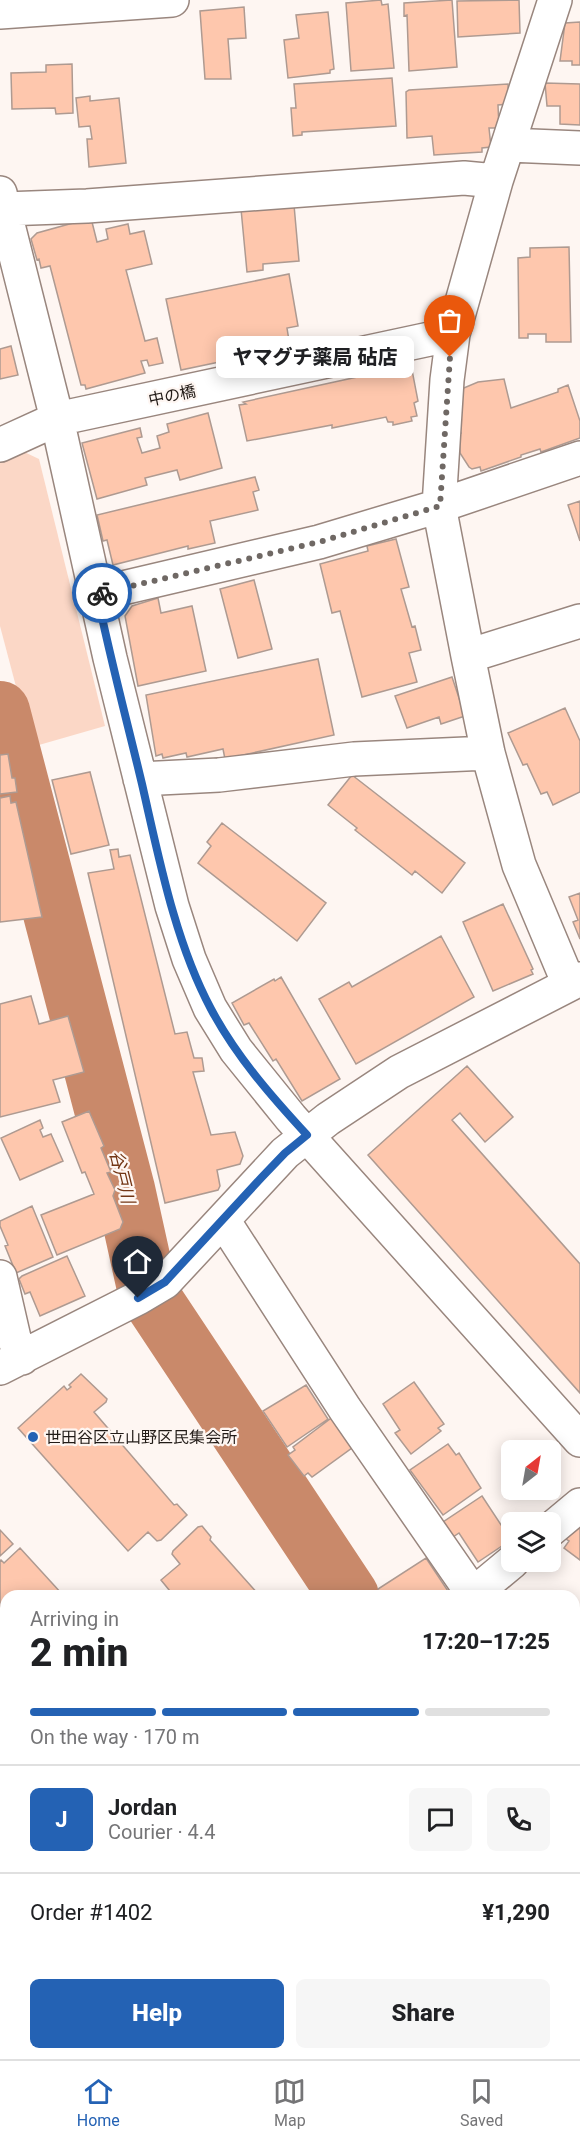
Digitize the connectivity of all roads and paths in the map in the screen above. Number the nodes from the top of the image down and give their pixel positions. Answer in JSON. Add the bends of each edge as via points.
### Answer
{"nodes":[{"id":1,"x":172,"y":0,"type":"edge"},
{"id":2,"x":555,"y":0,"type":"edge"},
{"id":3,"x":0,"y":12,"type":"edge"},
{"id":4,"x":508,"y":145,"type":"junction"},
{"id":5,"x":580,"y":148,"type":"edge"},
{"id":6,"x":496,"y":181,"type":"junction"},
{"id":7,"x":2,"y":201,"type":"edge"},
{"id":8,"x":453,"y":334,"type":"junction"},
{"id":9,"x":57,"y":419,"type":"junction"},
{"id":10,"x":0,"y":445,"type":"edge"},
{"id":11,"x":580,"y":458,"type":"edge"},
{"id":12,"x":440,"y":506,"type":"junction"},
{"id":13,"x":97,"y":594,"type":"junction"},
{"id":14,"x":580,"y":621,"type":"edge"},
{"id":15,"x":468,"y":656,"type":"junction"},
{"id":16,"x":488,"y":753,"type":"junction"},
{"id":17,"x":141,"y":779,"type":"junction"},
{"id":18,"x":575,"y":982,"type":"edge"},
{"id":19,"x":307,"y":1135,"type":"junction"},
{"id":20,"x":223,"y":1220,"type":"junction"},
{"id":21,"x":0,"y":1277,"type":"edge"},
{"id":22,"x":11,"y":1363,"type":"edge"},
{"id":23,"x":580,"y":1440,"type":"edge"},
{"id":24,"x":580,"y":1505,"type":"edge"},
{"id":25,"x":561,"y":1521,"type":"edge"},
{"id":26,"x":501,"y":1571,"type":"edge"},
{"id":27,"x":469,"y":1590,"type":"edge"},
{"id":28,"x":478,"y":1590,"type":"edge"}],
"edges":[{"from":1,"to":3,"type":"street"},
{"from":2,"to":4,"type":"street"},
{"from":4,"to":5,"type":"street"},
{"from":4,"to":6,"type":"street"},
{"from":6,"to":7,"type":"street","via":[[464,178],[87,206]]},
{"from":6,"to":8,"type":"street"},
{"from":7,"to":9,"type":"street"},
{"from":8,"to":9,"type":"street","name":"中の橋"},
{"from":8,"to":12,"type":"street"},
{"from":9,"to":10,"type":"street","name":"中の橋"},
{"from":9,"to":13,"type":"street"},
{"from":11,"to":12,"type":"street"},
{"from":12,"to":13,"type":"street","via":[[319,542]]},
{"from":12,"to":15,"type":"street"},
{"from":13,"to":17,"type":"street"},
{"from":14,"to":15,"type":"street"},
{"from":15,"to":16,"type":"street"},
{"from":16,"to":17,"type":"street","via":[[354,759],[219,775]]},
{"from":16,"to":18,"type":"street","via":[[519,865]]},
{"from":17,"to":19,"type":"street","via":[[172,906],[210,1008],[236,1050]]},
{"from":18,"to":19,"type":"street","via":[[399,1072]]},
{"from":19,"to":20,"type":"street"},
{"from":19,"to":23,"type":"street"},
{"from":20,"to":22,"type":"street","via":[[152,1290]]},
{"from":20,"to":27,"type":"street"},
{"from":21,"to":22,"type":"street","via":[[14,1338]]},
{"from":24,"to":25,"type":"street"},
{"from":26,"to":28,"type":"street"}]}
